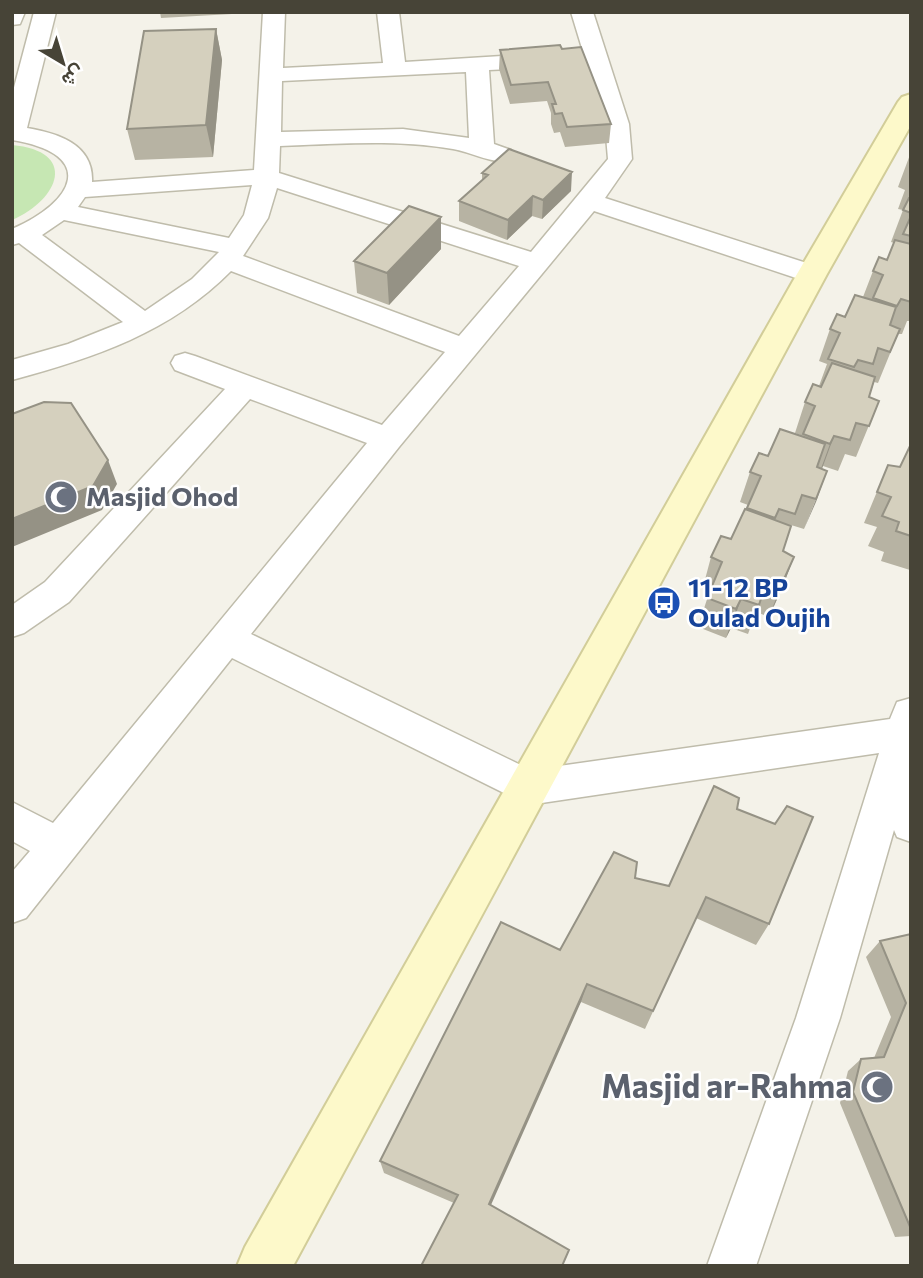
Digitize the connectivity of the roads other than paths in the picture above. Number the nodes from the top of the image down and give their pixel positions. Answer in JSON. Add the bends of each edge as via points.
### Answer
{"nodes":[{"id":1,"x":14,"y":12,"type":"edge"},
{"id":2,"x":46,"y":12,"type":"edge"},
{"id":3,"x":274,"y":12,"type":"edge"},
{"id":4,"x":388,"y":12,"type":"edge"},
{"id":5,"x":582,"y":12,"type":"edge"},
{"id":6,"x":12,"y":19,"type":"edge"},
{"id":7,"x":595,"y":57,"type":"junction"},
{"id":8,"x":477,"y":64,"type":"junction"},
{"id":9,"x":395,"y":69,"type":"junction"},
{"id":10,"x":271,"y":75,"type":"junction"},
{"id":11,"x":911,"y":102,"type":"edge"},
{"id":12,"x":13,"y":133,"type":"edge"},
{"id":13,"x":269,"y":139,"type":"junction"},
{"id":14,"x":482,"y":148,"type":"junction"},
{"id":15,"x":521,"y":162,"type":"edge"},
{"id":16,"x":267,"y":177,"type":"junction"},
{"id":17,"x":78,"y":190,"type":"junction"},
{"id":18,"x":587,"y":190,"type":"junction"},
{"id":19,"x":62,"y":212,"type":"junction"},
{"id":20,"x":18,"y":236,"type":"edge"},
{"id":21,"x":232,"y":254,"type":"junction"},
{"id":22,"x":535,"y":262,"type":"junction"},
{"id":23,"x":812,"y":274,"type":"junction"},
{"id":24,"x":143,"y":323,"type":"junction"},
{"id":25,"x":465,"y":349,"type":"junction"},
{"id":26,"x":185,"y":363,"type":"dead end"},
{"id":27,"x":12,"y":370,"type":"edge"},
{"id":28,"x":245,"y":386,"type":"junction"},
{"id":29,"x":388,"y":439,"type":"junction"},
{"id":30,"x":12,"y":623,"type":"edge"},
{"id":31,"x":228,"y":639,"type":"junction"},
{"id":32,"x":908,"y":725,"type":"edge"},
{"id":33,"x":890,"y":779,"type":"junction"},
{"id":34,"x":528,"y":788,"type":"junction"},
{"id":35,"x":12,"y":820,"type":"edge"},
{"id":36,"x":911,"y":824,"type":"edge"},
{"id":37,"x":58,"y":847,"type":"junction"},
{"id":38,"x":12,"y":904,"type":"edge"},
{"id":39,"x":264,"y":1266,"type":"edge"},
{"id":40,"x":731,"y":1266,"type":"edge"}],
"edges":[{"from":1,"to":6,"type":"street"},
{"from":2,"to":12,"type":"street"},
{"from":3,"to":10,"type":"street"},
{"from":4,"to":9,"type":"street"},
{"from":5,"to":7,"type":"street"},
{"from":7,"to":8,"type":"street"},
{"from":7,"to":18,"type":"street","via":[[621,144],[620,159]]},
{"from":8,"to":9,"type":"street"},
{"from":8,"to":14,"type":"street"},
{"from":9,"to":10,"type":"street"},
{"from":10,"to":13,"type":"street"},
{"from":11,"to":23,"type":"street"},
{"from":12,"to":17,"type":"street","via":[[45,139],[68,151],[80,169]]},
{"from":13,"to":14,"type":"street","via":[[420,136]]},
{"from":13,"to":16,"type":"street"},
{"from":14,"to":15,"type":"street"},
{"from":16,"to":17,"type":"street"},
{"from":16,"to":21,"type":"street","via":[[259,212]]},
{"from":16,"to":22,"type":"street"},
{"from":17,"to":19,"type":"street"},
{"from":18,"to":22,"type":"street"},
{"from":18,"to":23,"type":"street"},
{"from":19,"to":20,"type":"street"},
{"from":19,"to":21,"type":"street"},
{"from":20,"to":24,"type":"street"},
{"from":21,"to":24,"type":"street","via":[[204,282]]},
{"from":21,"to":25,"type":"street"},
{"from":22,"to":25,"type":"street"},
{"from":23,"to":34,"type":"street"},
{"from":24,"to":27,"type":"street","via":[[99,344]]},
{"from":25,"to":29,"type":"street"},
{"from":26,"to":28,"type":"street"},
{"from":28,"to":29,"type":"street"},
{"from":28,"to":30,"type":"street","via":[[57,592]]},
{"from":29,"to":31,"type":"street"},
{"from":31,"to":34,"type":"street"},
{"from":31,"to":37,"type":"street"},
{"from":32,"to":33,"type":"street"},
{"from":32,"to":34,"type":"street"},
{"from":33,"to":36,"type":"street"},
{"from":33,"to":40,"type":"street","via":[[818,1018]]},
{"from":34,"to":39,"type":"street"},
{"from":35,"to":37,"type":"street"},
{"from":37,"to":38,"type":"street"}]}
